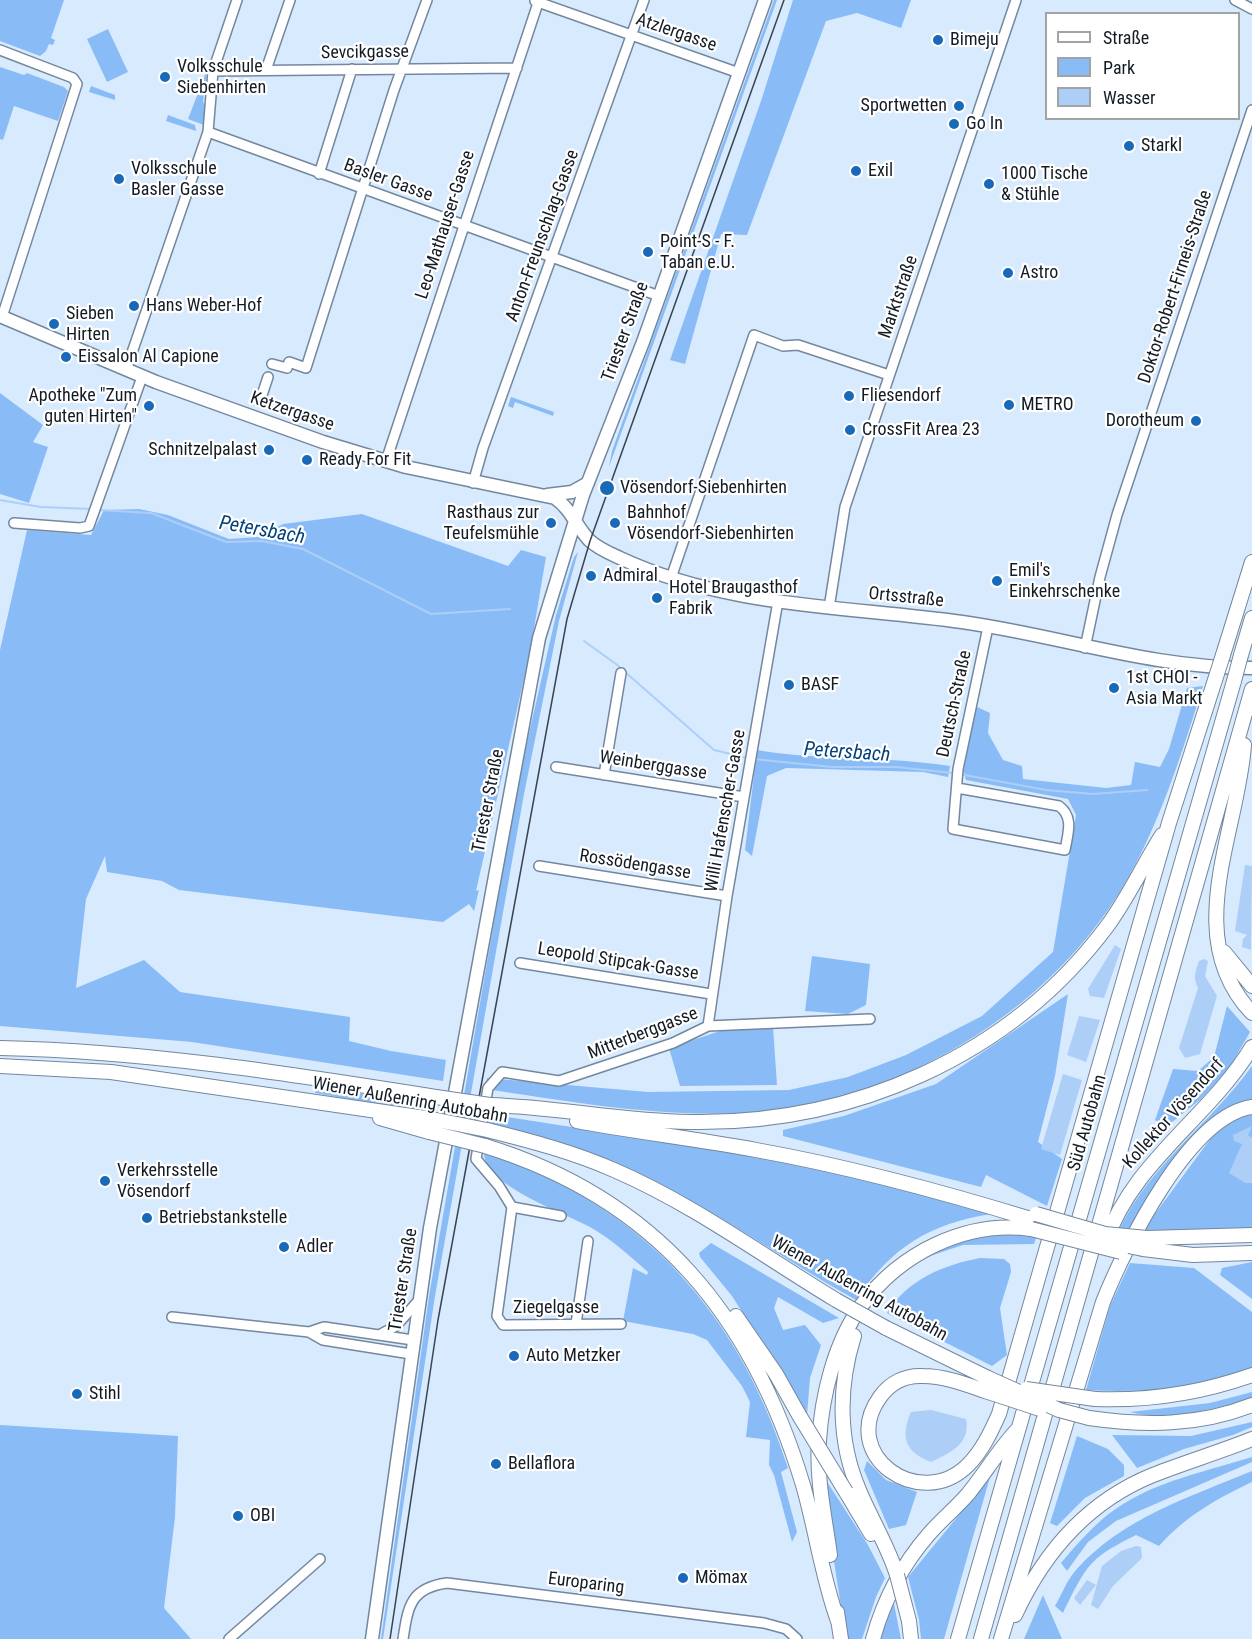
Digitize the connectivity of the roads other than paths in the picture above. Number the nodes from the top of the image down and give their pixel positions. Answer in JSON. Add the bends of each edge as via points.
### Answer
{"nodes":[{"id":1,"x":237,"y":0,"type":"edge"},
{"id":2,"x":290,"y":0,"type":"edge"},
{"id":3,"x":428,"y":0,"type":"edge"},
{"id":4,"x":644,"y":0,"type":"edge"},
{"id":5,"x":765,"y":0,"type":"edge"},
{"id":6,"x":1016,"y":0,"type":"edge"},
{"id":7,"x":1235,"y":0,"type":"edge"},
{"id":8,"x":537,"y":1,"type":"edge"},
{"id":9,"x":1252,"y":2,"type":"edge"},
{"id":10,"x":1252,"y":9,"type":"edge"},
{"id":11,"x":632,"y":35,"type":"junction"},
{"id":12,"x":0,"y":50,"type":"edge"},
{"id":13,"x":517,"y":68,"type":"junction"},
{"id":14,"x":352,"y":69,"type":"junction"},
{"id":15,"x":403,"y":69,"type":"junction"},
{"id":16,"x":213,"y":70,"type":"junction"},
{"id":17,"x":267,"y":70,"type":"junction"},
{"id":18,"x":739,"y":73,"type":"junction"},
{"id":19,"x":1252,"y":110,"type":"edge"},
{"id":20,"x":208,"y":132,"type":"junction"},
{"id":21,"x":319,"y":174,"type":"junction"},
{"id":22,"x":363,"y":190,"type":"junction"},
{"id":23,"x":463,"y":226,"type":"junction"},
{"id":24,"x":553,"y":257,"type":"junction"},
{"id":25,"x":659,"y":296,"type":"junction"},
{"id":26,"x":1,"y":317,"type":"edge"},
{"id":27,"x":272,"y":364,"type":"dead end"},
{"id":28,"x":126,"y":370,"type":"junction"},
{"id":29,"x":889,"y":375,"type":"junction"},
{"id":30,"x":142,"y":377,"type":"junction"},
{"id":31,"x":268,"y":377,"type":"dead end"},
{"id":32,"x":262,"y":395,"type":"tunnel mouth"},
{"id":33,"x":386,"y":461,"type":"junction"},
{"id":34,"x":473,"y":483,"type":"junction"},
{"id":35,"x":588,"y":483,"type":"junction"},
{"id":36,"x":543,"y":495,"type":"junction"},
{"id":37,"x":575,"y":518,"type":"junction"},
{"id":38,"x":14,"y":523,"type":"dead end"},
{"id":39,"x":1252,"y":562,"type":"edge"},
{"id":40,"x":670,"y":578,"type":"junction"},
{"id":41,"x":778,"y":601,"type":"junction"},
{"id":42,"x":829,"y":608,"type":"junction"},
{"id":43,"x":1252,"y":618,"type":"edge"},
{"id":44,"x":988,"y":627,"type":"junction"},
{"id":45,"x":1084,"y":648,"type":"junction"},
{"id":46,"x":1252,"y":668,"type":"edge"},
{"id":47,"x":621,"y":672,"type":"dead end"},
{"id":48,"x":1252,"y":689,"type":"edge"},
{"id":49,"x":1246,"y":716,"type":"junction"},
{"id":50,"x":556,"y":767,"type":"dead end"},
{"id":51,"x":604,"y":775,"type":"junction"},
{"id":52,"x":957,"y":788,"type":"junction"},
{"id":53,"x":744,"y":797,"type":"junction"},
{"id":54,"x":1169,"y":823,"type":"junction"},
{"id":55,"x":539,"y":866,"type":"dead end"},
{"id":56,"x":727,"y":897,"type":"junction"},
{"id":57,"x":1219,"y":946,"type":"junction"},
{"id":58,"x":520,"y":963,"type":"dead end"},
{"id":59,"x":1252,"y":986,"type":"edge"},
{"id":60,"x":711,"y":994,"type":"junction"},
{"id":61,"x":1252,"y":1013,"type":"edge"},
{"id":62,"x":870,"y":1019,"type":"dead end"},
{"id":63,"x":708,"y":1026,"type":"junction"},
{"id":64,"x":1252,"y":1047,"type":"edge"},
{"id":65,"x":0,"y":1048,"type":"edge"},
{"id":66,"x":0,"y":1066,"type":"edge"},
{"id":67,"x":490,"y":1106,"type":"junction"},
{"id":68,"x":336,"y":1107,"type":"junction"},
{"id":69,"x":1252,"y":1107,"type":"edge"},
{"id":70,"x":430,"y":1126,"type":"junction"},
{"id":71,"x":486,"y":1139,"type":"junction"},
{"id":72,"x":512,"y":1207,"type":"junction"},
{"id":73,"x":561,"y":1216,"type":"dead end"},
{"id":74,"x":1034,"y":1221,"type":"junction"},
{"id":75,"x":1252,"y":1234,"type":"edge"},
{"id":76,"x":588,"y":1241,"type":"dead end"},
{"id":77,"x":1143,"y":1248,"type":"junction"},
{"id":78,"x":1252,"y":1253,"type":"edge"},
{"id":79,"x":885,"y":1282,"type":"junction"},
{"id":80,"x":418,"y":1300,"type":"junction"},
{"id":81,"x":1078,"y":1301,"type":"junction"},
{"id":82,"x":172,"y":1317,"type":"dead end"},
{"id":83,"x":576,"y":1324,"type":"junction"},
{"id":84,"x":621,"y":1324,"type":"dead end"},
{"id":85,"x":309,"y":1332,"type":"junction"},
{"id":86,"x":380,"y":1334,"type":"junction"},
{"id":87,"x":413,"y":1340,"type":"junction"},
{"id":88,"x":411,"y":1354,"type":"junction"},
{"id":89,"x":1252,"y":1375,"type":"edge"},
{"id":90,"x":987,"y":1384,"type":"junction"},
{"id":91,"x":1012,"y":1387,"type":"junction"},
{"id":92,"x":1252,"y":1405,"type":"edge"},
{"id":93,"x":1059,"y":1410,"type":"junction"},
{"id":94,"x":1019,"y":1428,"type":"junction"},
{"id":95,"x":1252,"y":1439,"type":"edge"},
{"id":96,"x":879,"y":1543,"type":"junction"},
{"id":97,"x":320,"y":1559,"type":"dead end"},
{"id":98,"x":838,"y":1621,"type":"junction"},
{"id":99,"x":228,"y":1639,"type":"edge"},
{"id":100,"x":372,"y":1639,"type":"edge"},
{"id":101,"x":403,"y":1639,"type":"edge"},
{"id":102,"x":797,"y":1639,"type":"edge"},
{"id":103,"x":841,"y":1639,"type":"edge"},
{"id":104,"x":873,"y":1639,"type":"edge"},
{"id":105,"x":911,"y":1639,"type":"edge"},
{"id":106,"x":958,"y":1639,"type":"edge"},
{"id":107,"x":981,"y":1639,"type":"edge"},
{"id":108,"x":1003,"y":1639,"type":"edge"}],
"edges":[{"from":1,"to":16,"type":"street"},
{"from":2,"to":17,"type":"street"},
{"from":3,"to":15,"type":"street"},
{"from":4,"to":11,"type":"street","name":"Anton-Freunschlag-Gasse"},
{"from":5,"to":18,"type":"main road","name":"Triester Straße"},
{"from":6,"to":29,"type":"street","name":"Marktstraße"},
{"from":7,"to":9,"type":"street"},
{"from":7,"to":10,"type":"street"},
{"from":8,"to":11,"type":"street","name":"Atzlergasse"},
{"from":8,"to":13,"type":"street","name":"Leo-Mathauser-Gasse"},
{"from":11,"to":18,"type":"street","name":"Atzlergasse"},
{"from":11,"to":24,"type":"street","name":"Anton-Freunschlag-Gasse"},
{"from":12,"to":26,"type":"street","via":[[69,76],[77,84]]},
{"from":13,"to":15,"type":"street","name":"Sevcikgasse"},
{"from":13,"to":23,"type":"street","name":"Leo-Mathauser-Gasse"},
{"from":14,"to":15,"type":"street","name":"Sevcikgasse"},
{"from":14,"to":17,"type":"street","name":"Sevcikgasse"},
{"from":14,"to":21,"type":"street"},
{"from":15,"to":22,"type":"street"},
{"from":16,"to":17,"type":"street","name":"Sevcikgasse"},
{"from":16,"to":20,"type":"street"},
{"from":18,"to":25,"type":"main road","name":"Triester Straße"},
{"from":19,"to":45,"type":"street","name":"Doktor-Robert-Firneis-Straße","via":[[1117,514]]},
{"from":20,"to":21,"type":"street","name":"Basler Gasse"},
{"from":20,"to":28,"type":"street"},
{"from":21,"to":22,"type":"street","name":"Basler Gasse"},
{"from":22,"to":23,"type":"street","name":"Basler Gasse"},
{"from":22,"to":27,"type":"street","via":[[306,368],[289,362],[287,368]]},
{"from":23,"to":24,"type":"street","name":"Basler Gasse"},
{"from":23,"to":33,"type":"street","name":"Leo-Mathauser-Gasse"},
{"from":24,"to":25,"type":"street","name":"Basler Gasse"},
{"from":24,"to":34,"type":"street","name":"Anton-Freunschlag-Gasse"},
{"from":25,"to":35,"type":"main road","name":"Triester Straße"},
{"from":26,"to":28,"type":"main road","name":"Ketzergasse"},
{"from":28,"to":30,"type":"main road","name":"Ketzergasse"},
{"from":29,"to":40,"type":"street","via":[[798,345],[783,346],[754,336]]},
{"from":29,"to":42,"type":"street","name":"Marktstraße","via":[[845,507]]},
{"from":30,"to":33,"type":"main road","name":"Ketzergasse","via":[[255,412]]},
{"from":30,"to":38,"type":"street","via":[[89,526]]},
{"from":31,"to":32,"type":"street"},
{"from":33,"to":34,"type":"main road","name":"Ketzergasse"},
{"from":34,"to":36,"type":"main road","name":"Ketzergasse"},
{"from":35,"to":36,"type":"main road","via":[[572,492]]},
{"from":35,"to":37,"type":"main road","name":"Triester Straße"},
{"from":36,"to":37,"type":"main road","name":"Ketzergasse","via":[[559,501]]},
{"from":37,"to":40,"type":"main road","name":"Ortsstraße","via":[[586,537],[598,547]]},
{"from":37,"to":80,"type":"main road","name":"Triester Straße","via":[[536,653]]},
{"from":39,"to":54,"type":"highway","bridge":true},
{"from":40,"to":41,"type":"main road","name":"Ortsstraße"},
{"from":41,"to":42,"type":"main road","name":"Ortsstraße"},
{"from":41,"to":53,"type":"street","name":"Willi Hafenscher-Gasse"},
{"from":42,"to":44,"type":"main road","name":"Ortsstraße"},
{"from":43,"to":94,"type":"highway","name":"Süd Autobahn","bridge":true},
{"from":44,"to":45,"type":"main road","name":"Ortsstraße"},
{"from":44,"to":52,"type":"street","name":"Deutsch-Straße"},
{"from":45,"to":46,"type":"main road","name":"Ortsstraße","via":[[1187,666]]},
{"from":47,"to":51,"type":"street"},
{"from":48,"to":49,"type":"highway"},
{"from":49,"to":57,"type":"highway","via":[[1242,768],[1217,893],[1215,920]]},
{"from":49,"to":81,"type":"highway"},
{"from":50,"to":51,"type":"street","name":"Weinberggasse"},
{"from":51,"to":53,"type":"street","name":"Weinberggasse"},
{"from":52,"to":52,"type":"street","name":"Deutsch-Straße","via":[[1059,806],[1070,819],[1065,850],[953,829]]},
{"from":53,"to":56,"type":"street","name":"Willi Hafenscher-Gasse"},
{"from":54,"to":67,"type":"highway","via":[[1108,925],[1071,969],[1024,1013],[975,1048],[922,1077],[830,1108],[750,1121],[667,1121]]},
{"from":54,"to":90,"type":"highway","via":[[1048,1247],[990,1434],[967,1466],[940,1481],[909,1482],[890,1472],[876,1456],[869,1436],[870,1416],[886,1389],[897,1381],[933,1377]]},
{"from":55,"to":56,"type":"street","name":"Rossödengasse"},
{"from":56,"to":60,"type":"street","name":"Willi Hafenscher-Gasse"},
{"from":57,"to":59,"type":"highway"},
{"from":57,"to":61,"type":"highway","via":[[1229,978]]},
{"from":58,"to":60,"type":"street","name":"Leopold Stipcak-Gasse"},
{"from":60,"to":63,"type":"street","name":"Willi Hafenscher-Gasse"},
{"from":62,"to":63,"type":"street","name":"Mitterberggasse"},
{"from":63,"to":72,"type":"street","name":"Mitterberggasse","via":[[691,1036],[569,1079],[550,1081],[502,1072],[488,1088],[476,1159]]},
{"from":64,"to":81,"type":"highway","name":"Kollektor Vösendorf","via":[[1215,1099],[1163,1149],[1138,1180],[1114,1220],[1089,1289]]},
{"from":65,"to":67,"type":"highway","name":"Wiener Außenring Autobahn","bridge":true,"via":[[172,1058]]},
{"from":66,"to":68,"type":"highway","name":"Wiener Außenring Autobahn","via":[[111,1072]]},
{"from":67,"to":74,"type":"highway","name":"Wiener Außenring Autobahn","via":[[814,1162],[910,1184]]},
{"from":68,"to":70,"type":"highway","name":"Wiener Außenring Autobahn"},
{"from":68,"to":70,"type":"highway"},
{"from":69,"to":108,"type":"highway","via":[[1225,1116],[1195,1145],[1160,1191],[1121,1257],[1103,1302]]},
{"from":70,"to":71,"type":"highway","bridge":true},
{"from":71,"to":90,"type":"highway","name":"Wiener Außenring Autobahn","bridge":true,"via":[[558,1149],[655,1190],[836,1300]]},
{"from":71,"to":96,"type":"highway","bridge":true,"via":[[597,1190],[674,1247],[710,1283],[776,1374]]},
{"from":71,"to":98,"type":"highway","via":[[602,1198],[684,1265],[724,1313],[764,1380],[780,1421],[820,1545]]},
{"from":72,"to":73,"type":"street"},
{"from":72,"to":83,"type":"street","name":"Ziegelgasse","via":[[497,1316],[504,1324]]},
{"from":74,"to":77,"type":"highway","bridge":true},
{"from":74,"to":77,"type":"highway","bridge":true,"via":[[1105,1234]]},
{"from":74,"to":79,"type":"highway","via":[[984,1227],[948,1238],[904,1264]]},
{"from":75,"to":77,"type":"highway"},
{"from":76,"to":83,"type":"street"},
{"from":77,"to":78,"type":"highway","via":[[1193,1255]]},
{"from":79,"to":96,"type":"highway","via":[[855,1334],[847,1359],[842,1410],[849,1462]]},
{"from":79,"to":98,"type":"highway","via":[[860,1308],[848,1331],[836,1356],[823,1408],[819,1443],[821,1485]]},
{"from":80,"to":86,"type":"street","via":[[396,1326]]},
{"from":80,"to":87,"type":"main road","name":"Triester Straße"},
{"from":81,"to":107,"type":"highway"},
{"from":82,"to":85,"type":"street"},
{"from":83,"to":84,"type":"street","name":"Ziegelgasse"},
{"from":85,"to":86,"type":"street","via":[[324,1327]]},
{"from":85,"to":88,"type":"street","via":[[323,1340]]},
{"from":86,"to":87,"type":"street"},
{"from":87,"to":88,"type":"main road","name":"Triester Straße"},
{"from":88,"to":100,"type":"main road","name":"Triester Straße"},
{"from":89,"to":91,"type":"highway","bridge":true,"via":[[1172,1395],[1136,1399],[1095,1399]]},
{"from":90,"to":91,"type":"highway","name":"Wiener Außenring Autobahn","bridge":true},
{"from":90,"to":93,"type":"highway","bridge":true,"via":[[1045,1410]]},
{"from":91,"to":93,"type":"highway","name":"Wiener Außenring Autobahn","bridge":true},
{"from":92,"to":93,"type":"highway","bridge":true,"via":[[1179,1423],[1146,1424],[1089,1418]]},
{"from":94,"to":104,"type":"highway","via":[[975,1485],[909,1558],[885,1603]]},
{"from":94,"to":106,"type":"highway","name":"Süd Autobahn"},
{"from":95,"to":108,"type":"highway","via":[[1127,1487],[1085,1517],[1066,1534],[1036,1575]]},
{"from":96,"to":105,"type":"highway","bridge":true,"via":[[890,1569],[897,1575]]},
{"from":97,"to":99,"type":"street"},
{"from":98,"to":103,"type":"highway"},
{"from":101,"to":102,"type":"street","name":"Europaring","via":[[409,1605],[415,1597],[432,1585],[447,1583],[764,1623],[786,1629]]}]}
